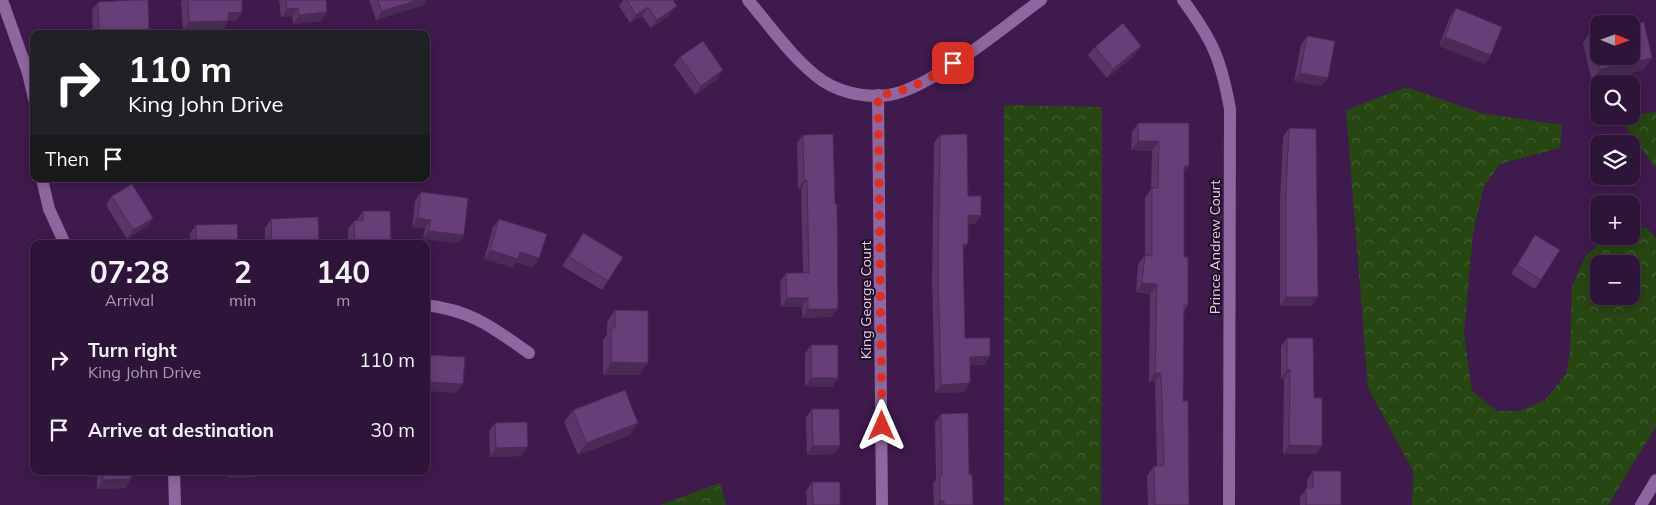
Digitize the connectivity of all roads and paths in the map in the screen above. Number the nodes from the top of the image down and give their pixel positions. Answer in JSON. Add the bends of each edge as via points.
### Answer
{"nodes":[{"id":1,"x":2,"y":0,"type":"edge"},
{"id":2,"x":748,"y":0,"type":"edge"},
{"id":3,"x":1041,"y":0,"type":"edge"},
{"id":4,"x":1183,"y":0,"type":"edge"},
{"id":5,"x":30,"y":81,"type":"edge"},
{"id":6,"x":878,"y":95,"type":"junction"},
{"id":7,"x":43,"y":182,"type":"edge"},
{"id":8,"x":63,"y":240,"type":"edge"},
{"id":9,"x":430,"y":306,"type":"edge"},
{"id":10,"x":529,"y":353,"type":"dead end"},
{"id":11,"x":174,"y":475,"type":"edge"},
{"id":12,"x":1656,"y":480,"type":"edge"},
{"id":13,"x":175,"y":505,"type":"edge"},
{"id":14,"x":882,"y":505,"type":"edge"},
{"id":15,"x":1229,"y":505,"type":"edge"},
{"id":16,"x":1641,"y":505,"type":"edge"}],
"edges":[{"from":1,"to":5,"type":"street"},
{"from":2,"to":6,"type":"street","via":[[802,64],[824,82],[842,90]]},
{"from":3,"to":6,"type":"street","via":[[938,74],[899,93]]},
{"from":4,"to":15,"type":"street","name":"Prince Andrew Court","via":[[1216,50],[1230,110]]},
{"from":6,"to":14,"type":"street","name":"King George Court"},
{"from":7,"to":8,"type":"street","via":[[49,209]]},
{"from":9,"to":10,"type":"street","via":[[479,318]]},
{"from":11,"to":13,"type":"street"},
{"from":12,"to":16,"type":"street"}]}
